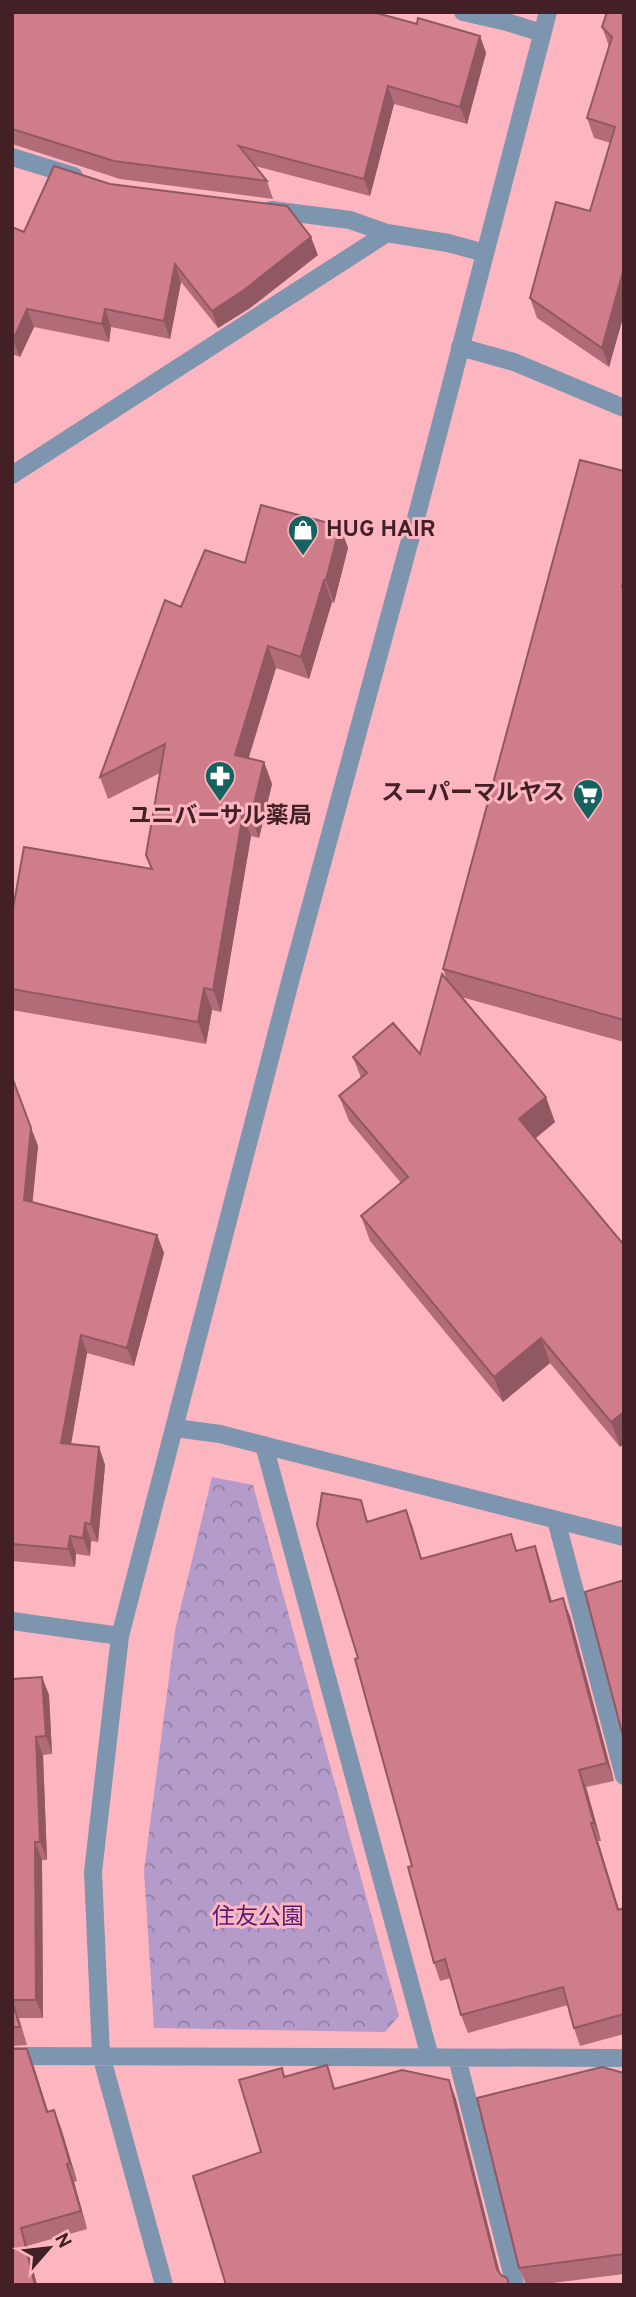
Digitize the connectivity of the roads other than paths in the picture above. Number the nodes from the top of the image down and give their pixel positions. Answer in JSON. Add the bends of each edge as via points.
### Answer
{"nodes":[{"id":1,"x":463,"y":12,"type":"edge"},
{"id":2,"x":548,"y":12,"type":"edge"},
{"id":3,"x":542,"y":33,"type":"junction"},
{"id":4,"x":12,"y":157,"type":"edge"},
{"id":5,"x":92,"y":182,"type":"edge"},
{"id":6,"x":254,"y":208,"type":"edge"},
{"id":7,"x":387,"y":233,"type":"junction"},
{"id":8,"x":485,"y":253,"type":"junction"},
{"id":9,"x":460,"y":347,"type":"junction"},
{"id":10,"x":624,"y":408,"type":"edge"},
{"id":11,"x":12,"y":475,"type":"edge"},
{"id":12,"x":175,"y":1428,"type":"junction"},
{"id":13,"x":264,"y":1445,"type":"junction"},
{"id":14,"x":556,"y":1520,"type":"junction"},
{"id":15,"x":624,"y":1537,"type":"edge"},
{"id":16,"x":12,"y":1621,"type":"edge"},
{"id":17,"x":120,"y":1636,"type":"junction"},
{"id":18,"x":624,"y":1776,"type":"edge"},
{"id":19,"x":101,"y":2055,"type":"junction"},
{"id":20,"x":12,"y":2056,"type":"edge"},
{"id":21,"x":430,"y":2057,"type":"junction"},
{"id":22,"x":457,"y":2057,"type":"junction"},
{"id":23,"x":624,"y":2058,"type":"edge"},
{"id":24,"x":164,"y":2285,"type":"edge"},
{"id":25,"x":515,"y":2285,"type":"edge"}],
"edges":[{"from":1,"to":3,"type":"street"},
{"from":2,"to":3,"type":"street"},
{"from":3,"to":8,"type":"street"},
{"from":4,"to":5,"type":"street"},
{"from":6,"to":7,"type":"street","via":[[350,220]]},
{"from":7,"to":8,"type":"street"},
{"from":7,"to":11,"type":"street"},
{"from":8,"to":9,"type":"street"},
{"from":9,"to":10,"type":"street","via":[[514,362]]},
{"from":9,"to":12,"type":"street"},
{"from":12,"to":13,"type":"street"},
{"from":12,"to":17,"type":"street"},
{"from":13,"to":14,"type":"street"},
{"from":13,"to":21,"type":"street"},
{"from":14,"to":15,"type":"street"},
{"from":14,"to":18,"type":"street"},
{"from":16,"to":17,"type":"street"},
{"from":17,"to":19,"type":"street","via":[[93,1872]]},
{"from":19,"to":20,"type":"street"},
{"from":19,"to":21,"type":"street"},
{"from":19,"to":24,"type":"street"},
{"from":21,"to":22,"type":"street"},
{"from":22,"to":23,"type":"street"},
{"from":22,"to":25,"type":"street"}]}
